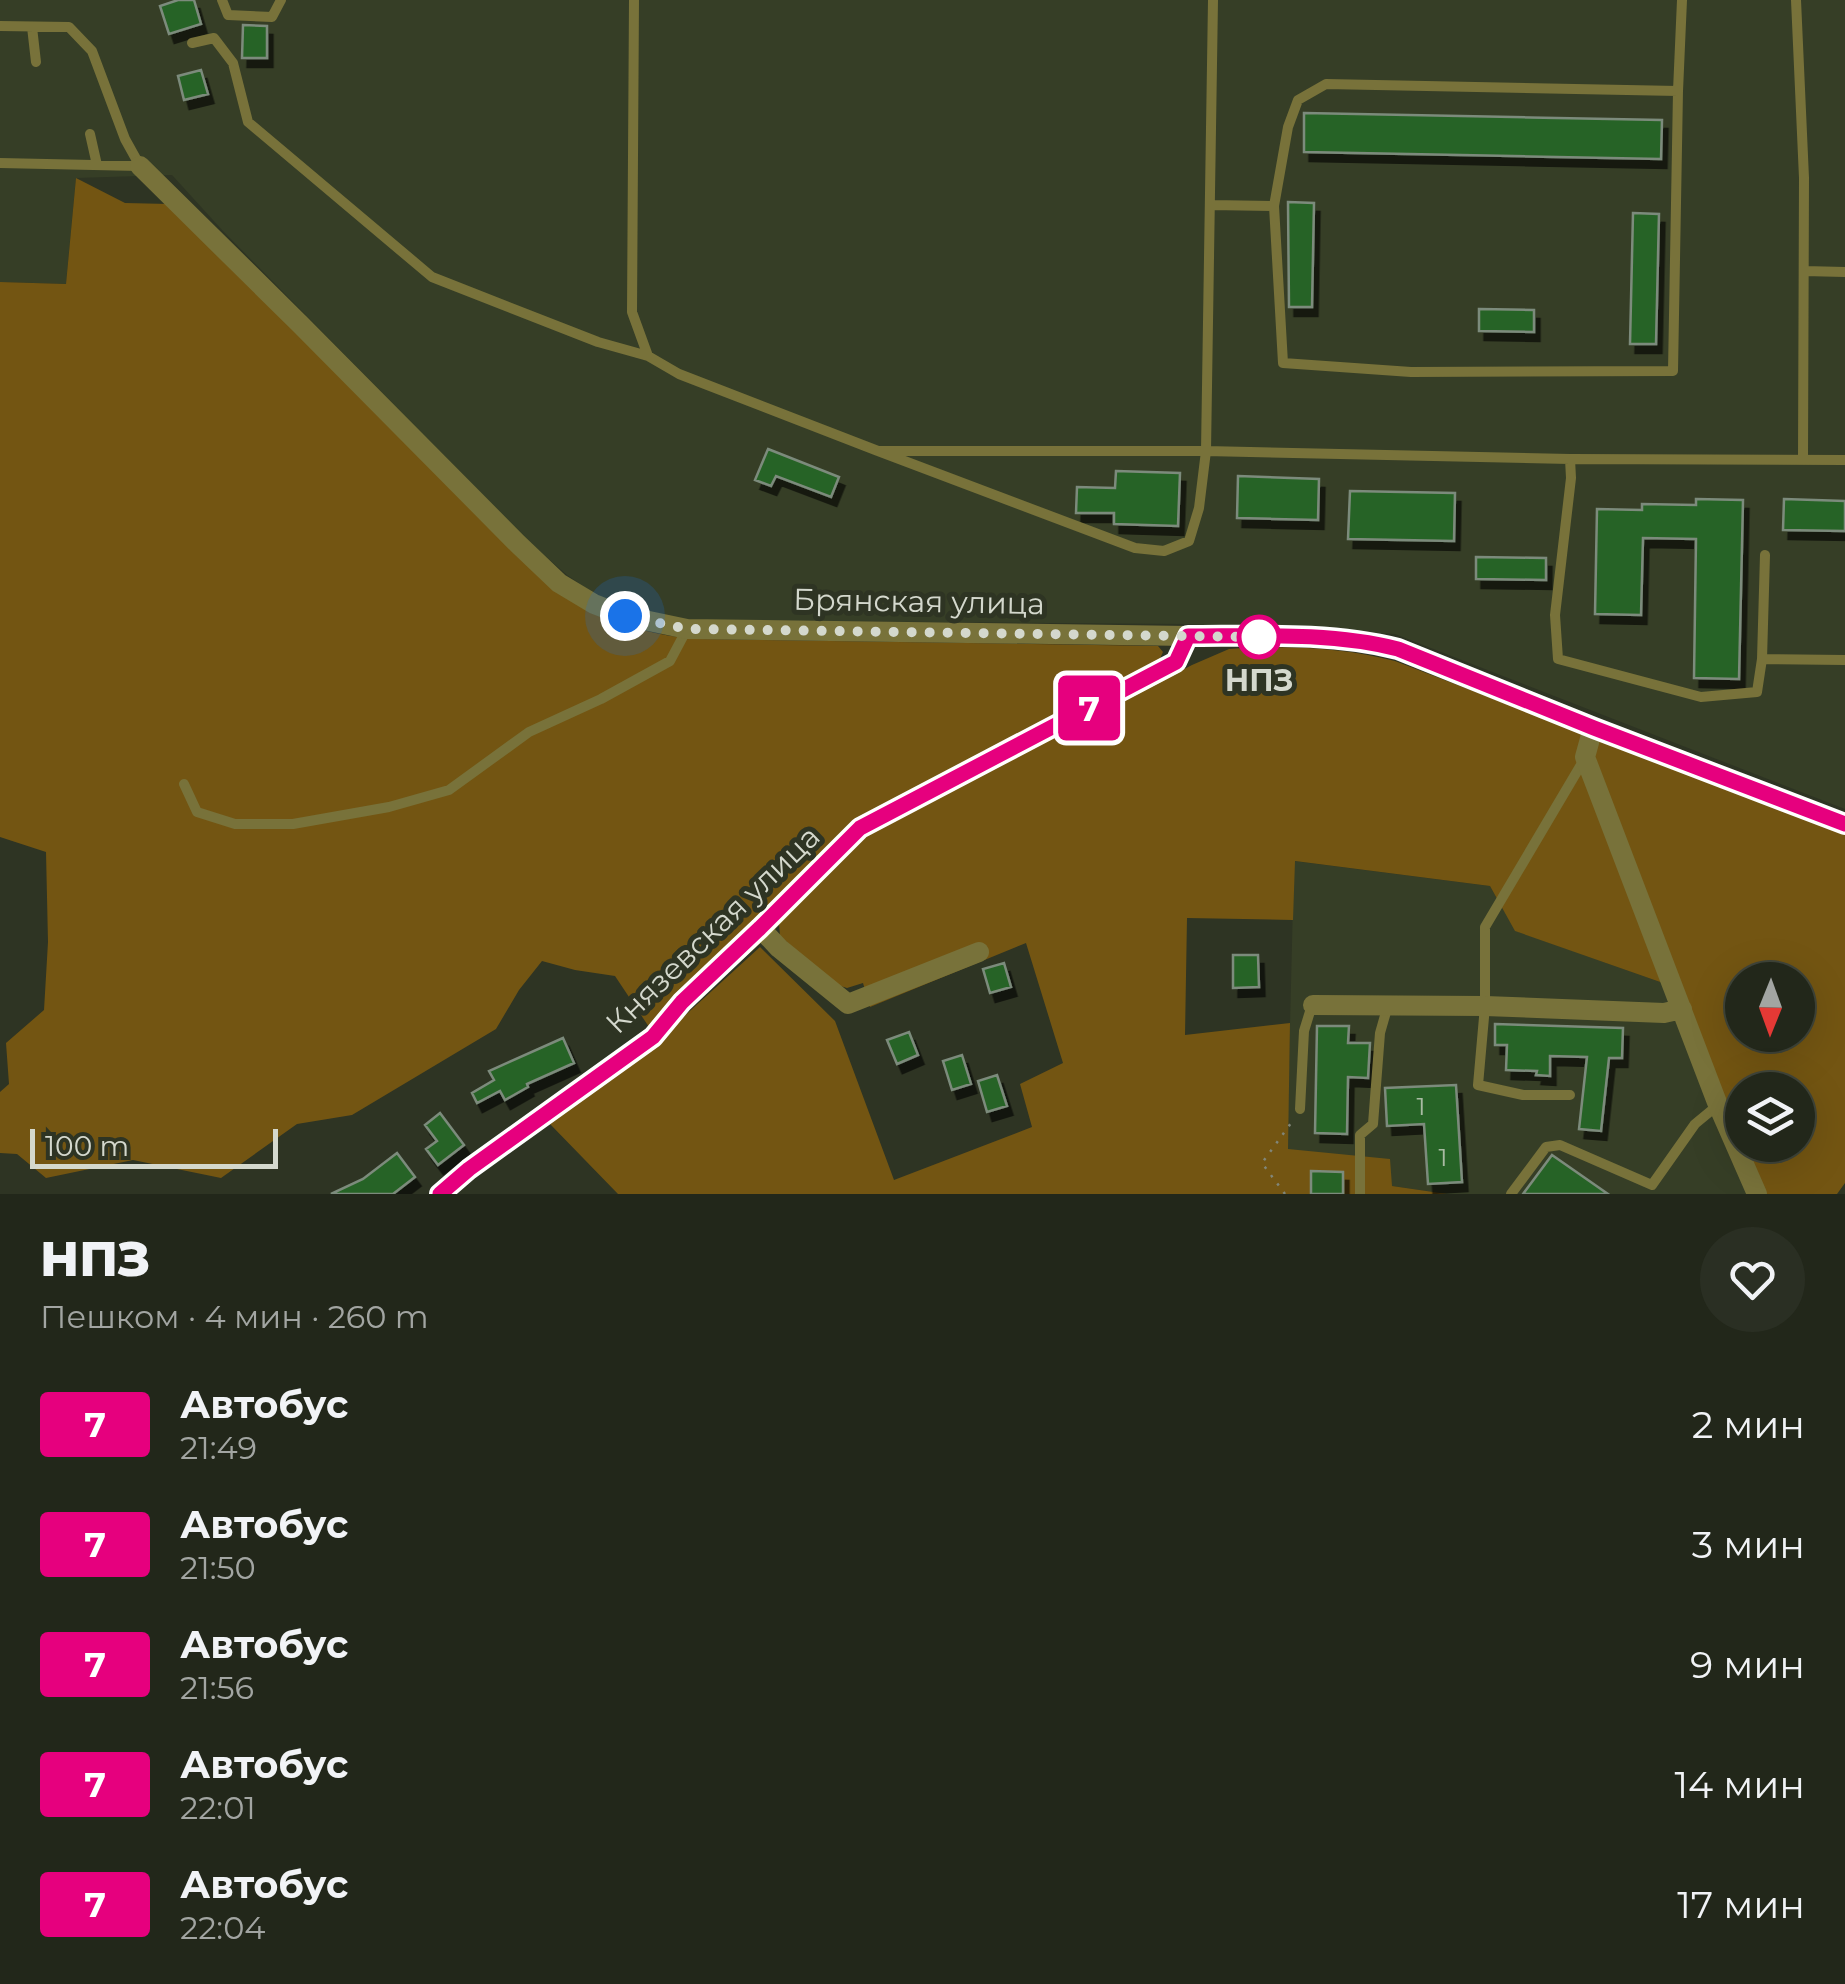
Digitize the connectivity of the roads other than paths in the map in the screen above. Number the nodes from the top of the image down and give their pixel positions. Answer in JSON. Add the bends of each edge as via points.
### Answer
{"nodes":[{"id":1,"x":222,"y":0,"type":"edge"},
{"id":2,"x":281,"y":0,"type":"edge"},
{"id":3,"x":634,"y":0,"type":"edge"},
{"id":4,"x":1213,"y":0,"type":"edge"},
{"id":5,"x":1682,"y":0,"type":"edge"},
{"id":6,"x":1796,"y":0,"type":"edge"},
{"id":7,"x":0,"y":26,"type":"edge"},
{"id":8,"x":32,"y":27,"type":"junction"},
{"id":9,"x":192,"y":43,"type":"dead end"},
{"id":10,"x":36,"y":62,"type":"dead end"},
{"id":11,"x":1678,"y":90,"type":"junction"},
{"id":12,"x":90,"y":134,"type":"dead end"},
{"id":13,"x":0,"y":163,"type":"edge"},
{"id":14,"x":97,"y":165,"type":"junction"},
{"id":15,"x":140,"y":166,"type":"junction"},
{"id":16,"x":1210,"y":205,"type":"junction"},
{"id":17,"x":1274,"y":206,"type":"junction"},
{"id":18,"x":1804,"y":271,"type":"junction"},
{"id":19,"x":1845,"y":272,"type":"edge"},
{"id":20,"x":648,"y":356,"type":"junction"},
{"id":21,"x":1206,"y":450,"type":"junction"},
{"id":22,"x":878,"y":451,"type":"junction"},
{"id":23,"x":1803,"y":458,"type":"junction"},
{"id":24,"x":1570,"y":459,"type":"junction"},
{"id":25,"x":1845,"y":460,"type":"edge"},
{"id":26,"x":1766,"y":555,"type":"dead end"},
{"id":27,"x":688,"y":629,"type":"junction"},
{"id":28,"x":1188,"y":636,"type":"junction"},
{"id":29,"x":1762,"y":659,"type":"junction"},
{"id":30,"x":1845,"y":660,"type":"edge"},
{"id":31,"x":1594,"y":728,"type":"junction"},
{"id":32,"x":1585,"y":757,"type":"junction"},
{"id":33,"x":184,"y":784,"type":"dead end"},
{"id":34,"x":1845,"y":824,"type":"edge"},
{"id":35,"x":760,"y":928,"type":"junction"},
{"id":36,"x":979,"y":952,"type":"dead end"},
{"id":37,"x":1313,"y":1004,"type":"joint"},
{"id":38,"x":1388,"y":1005,"type":"junction"},
{"id":39,"x":1485,"y":1006,"type":"junction"},
{"id":40,"x":1682,"y":1009,"type":"junction"},
{"id":41,"x":1570,"y":1096,"type":"dead end"},
{"id":42,"x":1718,"y":1105,"type":"junction"},
{"id":43,"x":1300,"y":1109,"type":"road end"},
{"id":44,"x":1655,"y":1189,"type":"edge"},
{"id":45,"x":440,"y":1194,"type":"edge"},
{"id":46,"x":1360,"y":1194,"type":"edge"},
{"id":47,"x":1511,"y":1194,"type":"edge"},
{"id":48,"x":1757,"y":1194,"type":"edge"}],
"edges":[{"from":1,"to":2,"type":"lane","via":[[228,15],[272,16]]},
{"from":3,"to":20,"type":"lane","via":[[632,312]]},
{"from":4,"to":16,"type":"lane"},
{"from":5,"to":11,"type":"lane"},
{"from":6,"to":18,"type":"lane"},
{"from":7,"to":8,"type":"lane"},
{"from":8,"to":10,"type":"lane"},
{"from":8,"to":15,"type":"lane","via":[[68,27],[92,51]]},
{"from":9,"to":20,"type":"lane","via":[[214,38],[233,63],[248,122],[432,278]]},
{"from":11,"to":17,"type":"lane","via":[[1326,84],[1298,100]]},
{"from":11,"to":17,"type":"lane","via":[[1673,371],[1411,372],[1283,363]]},
{"from":12,"to":14,"type":"lane"},
{"from":13,"to":14,"type":"lane"},
{"from":14,"to":15,"type":"lane"},
{"from":15,"to":27,"type":"street","name":"Брянская улица","via":[[560,583],[625,616]]},
{"from":16,"to":17,"type":"lane"},
{"from":16,"to":21,"type":"lane"},
{"from":18,"to":19,"type":"lane"},
{"from":18,"to":23,"type":"lane"},
{"from":20,"to":22,"type":"lane"},
{"from":21,"to":22,"type":"lane"},
{"from":21,"to":22,"type":"lane","via":[[1189,540],[1164,551],[1135,548]]},
{"from":21,"to":24,"type":"lane"},
{"from":23,"to":24,"type":"lane"},
{"from":23,"to":25,"type":"lane"},
{"from":24,"to":29,"type":"lane","via":[[1555,615],[1558,659],[1701,697],[1757,692]]},
{"from":26,"to":29,"type":"lane"},
{"from":27,"to":28,"type":"street","name":"Брянская улица"},
{"from":27,"to":33,"type":"lane","via":[[670,662],[529,732],[449,790],[293,824],[235,824],[197,812]]},
{"from":28,"to":31,"type":"street","name":"Брянская улица","via":[[1372,642]]},
{"from":28,"to":35,"type":"street","name":"Князевская улица","via":[[1176,662],[860,828]]},
{"from":29,"to":30,"type":"lane"},
{"from":31,"to":32,"type":"street"},
{"from":31,"to":34,"type":"street","name":"Брянская улица"},
{"from":32,"to":39,"type":"lane","via":[[1485,928]]},
{"from":32,"to":40,"type":"street"},
{"from":35,"to":36,"type":"street","via":[[848,1004]]},
{"from":35,"to":45,"type":"street","name":"Князевская улица","via":[[653,1037]]},
{"from":37,"to":38,"type":"street"},
{"from":37,"to":43,"type":"lane","via":[[1304,1031]]},
{"from":38,"to":39,"type":"street"},
{"from":38,"to":46,"type":"lane","via":[[1373,1124],[1360,1135]]},
{"from":39,"to":40,"type":"street","via":[[1664,1014]]},
{"from":39,"to":41,"type":"lane","via":[[1478,1085]]},
{"from":40,"to":42,"type":"street"},
{"from":42,"to":44,"type":"lane","via":[[1694,1124]]},
{"from":42,"to":48,"type":"street"},
{"from":44,"to":47,"type":"lane","via":[[1560,1145],[1546,1147]]}]}
